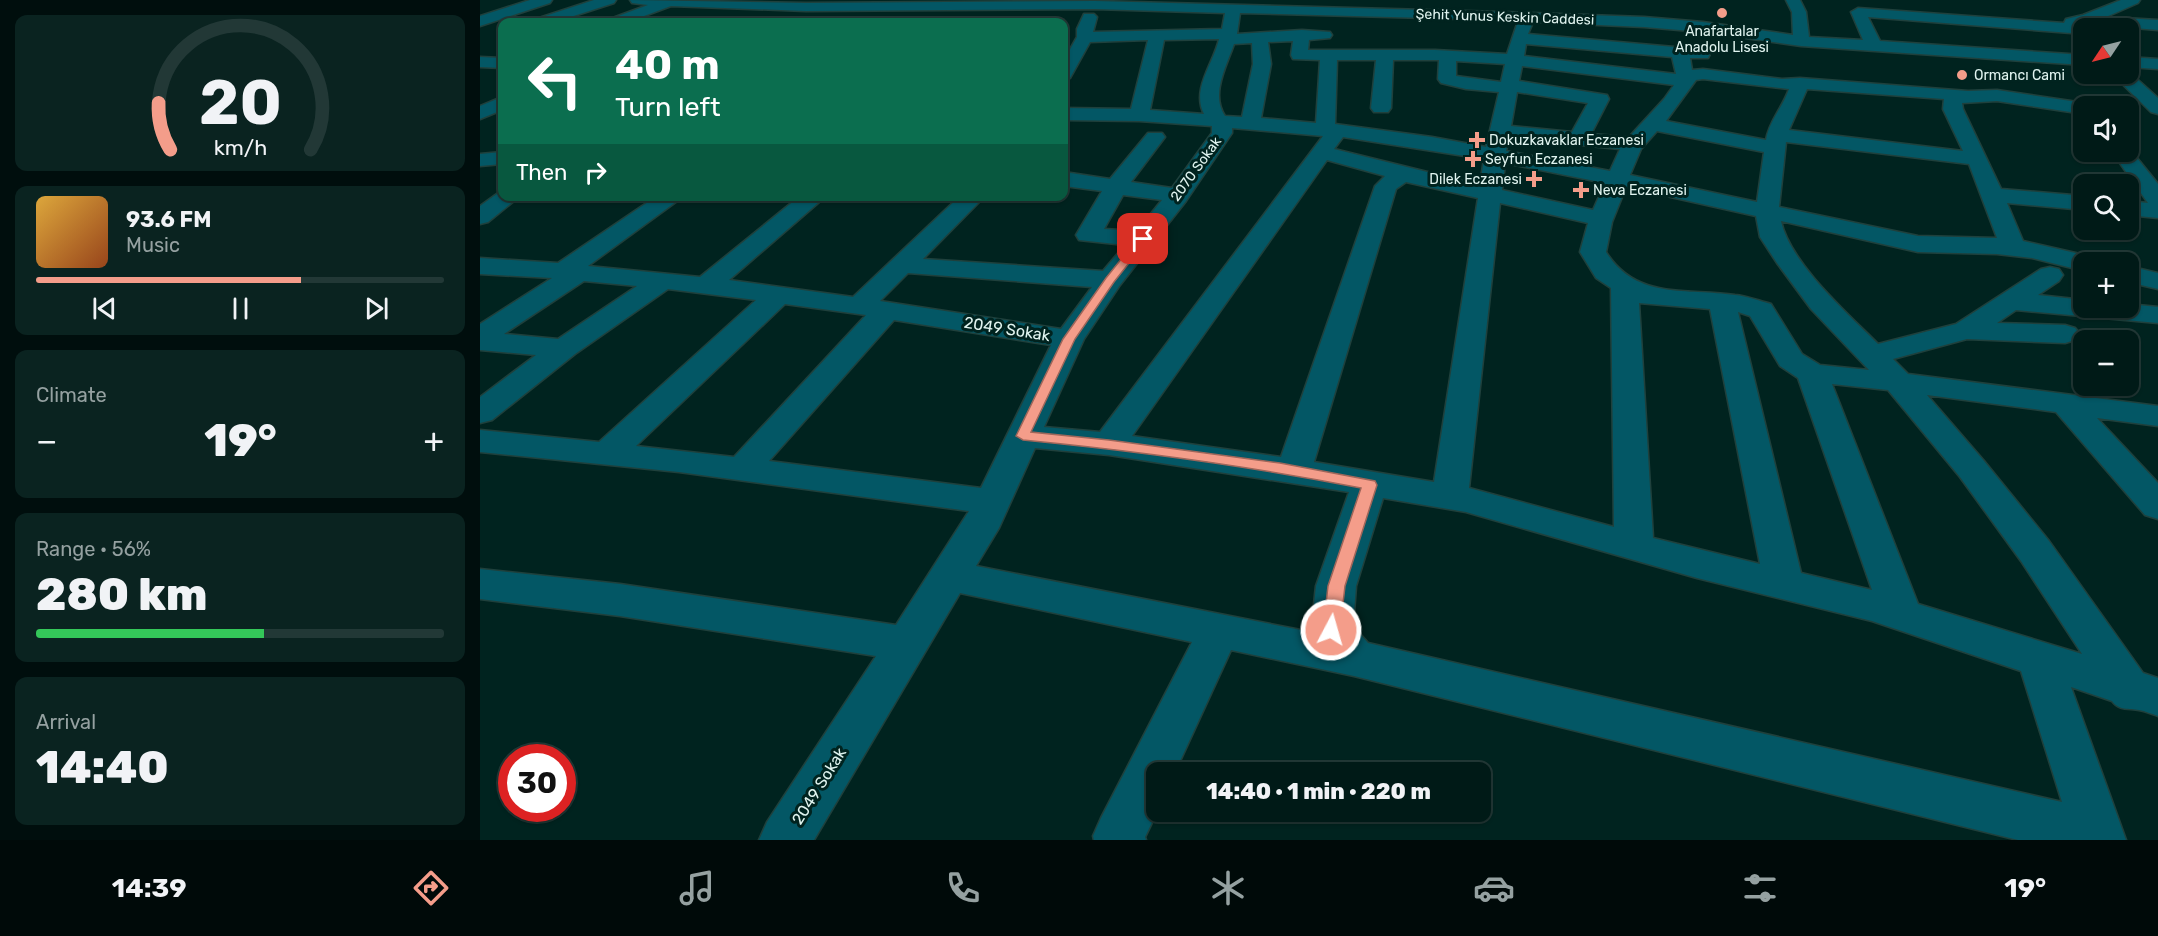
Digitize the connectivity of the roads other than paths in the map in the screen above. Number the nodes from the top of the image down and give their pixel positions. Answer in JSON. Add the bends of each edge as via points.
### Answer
{"nodes":[{"id":1,"x":545,"y":0,"type":"edge"},
{"id":2,"x":609,"y":0,"type":"edge"},
{"id":3,"x":637,"y":0,"type":"edge"},
{"id":4,"x":1441,"y":0,"type":"edge"},
{"id":5,"x":1520,"y":0,"type":"edge"},
{"id":6,"x":1793,"y":0,"type":"edge"},
{"id":7,"x":2133,"y":0,"type":"edge"},
{"id":8,"x":670,"y":1,"type":"edge"},
{"id":9,"x":727,"y":2,"type":"edge"},
{"id":10,"x":1119,"y":2,"type":"edge"},
{"id":11,"x":1095,"y":4,"type":"junction"},
{"id":12,"x":1201,"y":4,"type":"edge"},
{"id":13,"x":808,"y":5,"type":"edge"},
{"id":14,"x":1346,"y":5,"type":"edge"},
{"id":15,"x":746,"y":6,"type":"junction"},
{"id":16,"x":1856,"y":6,"type":"edge"},
{"id":17,"x":1233,"y":8,"type":"junction"},
{"id":18,"x":2013,"y":9,"type":"dead end"},
{"id":19,"x":1402,"y":13,"type":"junction"},
{"id":20,"x":1431,"y":14,"type":"junction"},
{"id":21,"x":1501,"y":16,"type":"junction"},
{"id":22,"x":1925,"y":17,"type":"junction"},
{"id":23,"x":553,"y":18,"type":"edge"},
{"id":24,"x":625,"y":18,"type":"edge"},
{"id":25,"x":715,"y":18,"type":"dead end"},
{"id":26,"x":786,"y":18,"type":"edge"},
{"id":27,"x":1527,"y":18,"type":"junction"},
{"id":28,"x":2096,"y":18,"type":"edge"},
{"id":29,"x":480,"y":21,"type":"edge"},
{"id":30,"x":2003,"y":24,"type":"junction"},
{"id":31,"x":2073,"y":24,"type":"edge"},
{"id":32,"x":2139,"y":25,"type":"edge"},
{"id":33,"x":2158,"y":25,"type":"edge"},
{"id":34,"x":2073,"y":26,"type":"edge"},
{"id":35,"x":1081,"y":32,"type":"junction"},
{"id":36,"x":1302,"y":35,"type":"junction"},
{"id":37,"x":1759,"y":35,"type":"junction"},
{"id":38,"x":1156,"y":36,"type":"junction"},
{"id":39,"x":1228,"y":37,"type":"junction"},
{"id":40,"x":1260,"y":37,"type":"junction"},
{"id":41,"x":1519,"y":38,"type":"junction"},
{"id":42,"x":1801,"y":41,"type":"junction"},
{"id":43,"x":1408,"y":44,"type":"junction"},
{"id":44,"x":1616,"y":48,"type":"junction"},
{"id":45,"x":1953,"y":51,"type":"junction"},
{"id":46,"x":1680,"y":53,"type":"junction"},
{"id":47,"x":1714,"y":54,"type":"dead end"},
{"id":48,"x":1987,"y":54,"type":"junction"},
{"id":49,"x":1442,"y":55,"type":"junction"},
{"id":50,"x":1329,"y":56,"type":"junction"},
{"id":51,"x":1385,"y":56,"type":"junction"},
{"id":52,"x":1770,"y":56,"type":"dead end"},
{"id":53,"x":2041,"y":58,"type":"junction"},
{"id":54,"x":1068,"y":59,"type":"edge"},
{"id":55,"x":2073,"y":59,"type":"edge"},
{"id":56,"x":1515,"y":60,"type":"junction"},
{"id":57,"x":1874,"y":61,"type":"junction"},
{"id":58,"x":480,"y":62,"type":"edge"},
{"id":59,"x":498,"y":63,"type":"edge"},
{"id":60,"x":2139,"y":63,"type":"edge"},
{"id":61,"x":2158,"y":64,"type":"edge"},
{"id":62,"x":1785,"y":70,"type":"dead end"},
{"id":63,"x":1614,"y":73,"type":"junction"},
{"id":64,"x":1686,"y":81,"type":"junction"},
{"id":65,"x":1800,"y":83,"type":"junction"},
{"id":66,"x":2132,"y":84,"type":"edge"},
{"id":67,"x":1510,"y":87,"type":"junction"},
{"id":68,"x":1891,"y":91,"type":"junction"},
{"id":69,"x":1963,"y":95,"type":"junction"},
{"id":70,"x":2004,"y":97,"type":"junction"},
{"id":71,"x":2073,"y":106,"type":"edge"},
{"id":72,"x":498,"y":107,"type":"edge"},
{"id":73,"x":1381,"y":108,"type":"dead end"},
{"id":74,"x":2158,"y":108,"type":"edge"},
{"id":75,"x":1068,"y":114,"type":"edge"},
{"id":76,"x":1139,"y":115,"type":"junction"},
{"id":77,"x":2139,"y":116,"type":"edge"},
{"id":78,"x":2158,"y":118,"type":"edge"},
{"id":79,"x":484,"y":122,"type":"edge"},
{"id":80,"x":1220,"y":122,"type":"junction"},
{"id":81,"x":1250,"y":124,"type":"junction"},
{"id":82,"x":1652,"y":124,"type":"junction"},
{"id":83,"x":1155,"y":137,"type":"dead end"},
{"id":84,"x":1327,"y":137,"type":"junction"},
{"id":85,"x":1579,"y":137,"type":"junction"},
{"id":86,"x":1776,"y":141,"type":"junction"},
{"id":87,"x":1498,"y":143,"type":"junction"},
{"id":88,"x":1634,"y":144,"type":"junction"},
{"id":89,"x":498,"y":158,"type":"edge"},
{"id":90,"x":1978,"y":159,"type":"junction"},
{"id":91,"x":480,"y":160,"type":"edge"},
{"id":92,"x":2139,"y":161,"type":"edge"},
{"id":93,"x":2131,"y":162,"type":"edge"},
{"id":94,"x":2158,"y":165,"type":"edge"},
{"id":95,"x":1402,"y":174,"type":"junction"},
{"id":96,"x":1618,"y":179,"type":"junction"},
{"id":97,"x":1068,"y":180,"type":"edge"},
{"id":98,"x":1116,"y":186,"type":"junction"},
{"id":99,"x":1491,"y":195,"type":"junction"},
{"id":100,"x":1992,"y":195,"type":"junction"},
{"id":101,"x":1178,"y":196,"type":"junction"},
{"id":102,"x":2158,"y":200,"type":"edge"},
{"id":103,"x":502,"y":201,"type":"edge"},
{"id":104,"x":666,"y":201,"type":"edge"},
{"id":105,"x":809,"y":201,"type":"edge"},
{"id":106,"x":969,"y":201,"type":"edge"},
{"id":107,"x":2073,"y":202,"type":"edge"},
{"id":108,"x":2139,"y":209,"type":"edge"},
{"id":109,"x":2158,"y":211,"type":"edge"},
{"id":110,"x":1767,"y":212,"type":"junction"},
{"id":111,"x":480,"y":217,"type":"edge"},
{"id":112,"x":1602,"y":219,"type":"junction"},
{"id":113,"x":1143,"y":239,"type":"junction"},
{"id":114,"x":2013,"y":248,"type":"junction"},
{"id":115,"x":2073,"y":261,"type":"edge"},
{"id":116,"x":904,"y":265,"type":"junction"},
{"id":117,"x":480,"y":266,"type":"edge"},
{"id":118,"x":573,"y":271,"type":"junction"},
{"id":119,"x":2050,"y":274,"type":"dead end"},
{"id":120,"x":2139,"y":277,"type":"edge"},
{"id":121,"x":664,"y":280,"type":"junction"},
{"id":122,"x":1110,"y":280,"type":"junction"},
{"id":123,"x":2158,"y":281,"type":"edge"},
{"id":124,"x":708,"y":284,"type":"junction"},
{"id":125,"x":1624,"y":285,"type":"junction"},
{"id":126,"x":778,"y":295,"type":"junction"},
{"id":127,"x":1722,"y":302,"type":"junction"},
{"id":128,"x":2025,"y":302,"type":"junction"},
{"id":129,"x":874,"y":307,"type":"junction"},
{"id":130,"x":2158,"y":315,"type":"edge"},
{"id":131,"x":1966,"y":330,"type":"junction"},
{"id":132,"x":480,"y":339,"type":"edge"},
{"id":133,"x":1069,"y":339,"type":"junction"},
{"id":134,"x":2073,"y":344,"type":"edge"},
{"id":135,"x":2073,"y":345,"type":"edge"},
{"id":136,"x":564,"y":348,"type":"junction"},
{"id":137,"x":1873,"y":355,"type":"junction"},
{"id":138,"x":1812,"y":373,"type":"junction"},
{"id":139,"x":1898,"y":382,"type":"junction"},
{"id":140,"x":2123,"y":396,"type":"edge"},
{"id":141,"x":2066,"y":404,"type":"junction"},
{"id":142,"x":480,"y":413,"type":"edge"},
{"id":143,"x":2146,"y":414,"type":"edge"},
{"id":144,"x":1023,"y":436,"type":"junction"},
{"id":145,"x":480,"y":441,"type":"edge"},
{"id":146,"x":1109,"y":444,"type":"junction"},
{"id":147,"x":607,"y":454,"type":"junction"},
{"id":148,"x":743,"y":469,"type":"junction"},
{"id":149,"x":1294,"y":470,"type":"junction"},
{"id":150,"x":1369,"y":485,"type":"junction"},
{"id":151,"x":1450,"y":498,"type":"junction"},
{"id":152,"x":992,"y":502,"type":"junction"},
{"id":153,"x":2158,"y":506,"type":"edge"},
{"id":154,"x":1634,"y":547,"type":"junction"},
{"id":155,"x":949,"y":576,"type":"junction"},
{"id":156,"x":480,"y":584,"type":"edge"},
{"id":157,"x":1784,"y":585,"type":"junction"},
{"id":158,"x":1902,"y":615,"type":"junction"},
{"id":159,"x":1219,"y":631,"type":"junction"},
{"id":160,"x":907,"y":644,"type":"junction"},
{"id":161,"x":1354,"y":658,"type":"junction"},
{"id":162,"x":2039,"y":659,"type":"junction"},
{"id":163,"x":2142,"y":692,"type":"edge"},
{"id":164,"x":2158,"y":717,"type":"edge"},
{"id":165,"x":2099,"y":837,"type":"edge"},
{"id":166,"x":785,"y":840,"type":"edge"},
{"id":167,"x":1120,"y":840,"type":"edge"}],
"edges":[{"from":1,"to":29,"type":"street"},
{"from":2,"to":23,"type":"street"},
{"from":3,"to":8,"type":"street","name":"Şehit Yunus Keskin Caddesi"},
{"from":4,"to":20,"type":"street"},
{"from":5,"to":21,"type":"street"},
{"from":6,"to":42,"type":"street","via":[[1799,12]]},
{"from":7,"to":28,"type":"street"},
{"from":8,"to":9,"type":"street","name":"Şehit Yunus Keskin Caddesi"},
{"from":8,"to":24,"type":"street"},
{"from":9,"to":15,"type":"street","name":"Şehit Yunus Keskin Caddesi"},
{"from":10,"to":11,"type":"street","name":"Şehit Yunus Keskin Caddesi"},
{"from":10,"to":12,"type":"street","name":"Şehit Yunus Keskin Caddesi"},
{"from":11,"to":13,"type":"street","name":"Şehit Yunus Keskin Caddesi"},
{"from":11,"to":35,"type":"street"},
{"from":12,"to":17,"type":"street","name":"Şehit Yunus Keskin Caddesi"},
{"from":13,"to":15,"type":"street","name":"Şehit Yunus Keskin Caddesi"},
{"from":13,"to":26,"type":"street"},
{"from":14,"to":17,"type":"street","name":"Şehit Yunus Keskin Caddesi"},
{"from":14,"to":19,"type":"street","name":"Şehit Yunus Keskin Caddesi"},
{"from":14,"to":36,"type":"street","via":[[1338,35]]},
{"from":15,"to":25,"type":"street"},
{"from":16,"to":22,"type":"street"},
{"from":16,"to":57,"type":"street"},
{"from":17,"to":39,"type":"street","name":"2070 Sokak"},
{"from":18,"to":31,"type":"street"},
{"from":19,"to":20,"type":"street","name":"Şehit Yunus Keskin Caddesi"},
{"from":19,"to":43,"type":"street"},
{"from":20,"to":21,"type":"street","name":"Şehit Yunus Keskin Caddesi"},
{"from":20,"to":49,"type":"street"},
{"from":21,"to":27,"type":"street","name":"Şehit Yunus Keskin Caddesi"},
{"from":22,"to":30,"type":"street"},
{"from":22,"to":45,"type":"street"},
{"from":27,"to":37,"type":"street","name":"Şehit Yunus Keskin Caddesi","via":[[1565,11]]},
{"from":27,"to":41,"type":"street"},
{"from":30,"to":34,"type":"street"},
{"from":30,"to":53,"type":"street"},
{"from":32,"to":33,"type":"street"},
{"from":35,"to":38,"type":"street"},
{"from":35,"to":54,"type":"street"},
{"from":36,"to":40,"type":"street"},
{"from":36,"to":50,"type":"street","via":[[1299,55]]},
{"from":37,"to":42,"type":"street","name":"Şehit Yunus Keskin Caddesi"},
{"from":37,"to":52,"type":"street"},
{"from":38,"to":39,"type":"street"},
{"from":38,"to":76,"type":"street"},
{"from":39,"to":40,"type":"street"},
{"from":39,"to":80,"type":"street","name":"2070 Sokak","via":[[1217,65],[1210,104]]},
{"from":40,"to":81,"type":"street","via":[[1262,64]]},
{"from":41,"to":44,"type":"street"},
{"from":41,"to":56,"type":"street"},
{"from":42,"to":57,"type":"street","name":"Şehit Yunus Keskin Caddesi","via":[[1856,45]]},
{"from":43,"to":49,"type":"street"},
{"from":43,"to":51,"type":"street"},
{"from":44,"to":46,"type":"street"},
{"from":44,"to":63,"type":"street"},
{"from":45,"to":48,"type":"street"},
{"from":45,"to":57,"type":"street"},
{"from":46,"to":47,"type":"street"},
{"from":46,"to":64,"type":"street"},
{"from":48,"to":53,"type":"street"},
{"from":48,"to":70,"type":"street"},
{"from":49,"to":56,"type":"street"},
{"from":49,"to":67,"type":"street","via":[[1447,79]]},
{"from":50,"to":51,"type":"street"},
{"from":50,"to":84,"type":"street"},
{"from":51,"to":73,"type":"street"},
{"from":53,"to":55,"type":"street"},
{"from":56,"to":63,"type":"street"},
{"from":56,"to":67,"type":"street"},
{"from":57,"to":68,"type":"street"},
{"from":58,"to":59,"type":"street"},
{"from":60,"to":61,"type":"street"},
{"from":62,"to":65,"type":"street"},
{"from":63,"to":64,"type":"street"},
{"from":64,"to":65,"type":"street","via":[[1690,75],[1703,74]]},
{"from":64,"to":82,"type":"street"},
{"from":65,"to":68,"type":"street"},
{"from":65,"to":86,"type":"street"},
{"from":66,"to":74,"type":"street"},
{"from":67,"to":85,"type":"street","via":[[1600,99]]},
{"from":67,"to":87,"type":"street"},
{"from":68,"to":69,"type":"street"},
{"from":69,"to":70,"type":"street"},
{"from":69,"to":90,"type":"street","via":[[1953,100],[1953,109]]},
{"from":70,"to":71,"type":"street"},
{"from":72,"to":79,"type":"street"},
{"from":75,"to":76,"type":"street"},
{"from":76,"to":80,"type":"street"},
{"from":77,"to":78,"type":"street"},
{"from":80,"to":81,"type":"street"},
{"from":80,"to":101,"type":"street","name":"2070 Sokak","via":[[1222,133]]},
{"from":81,"to":84,"type":"street"},
{"from":82,"to":86,"type":"street"},
{"from":82,"to":88,"type":"street"},
{"from":83,"to":98,"type":"street"},
{"from":84,"to":87,"type":"street"},
{"from":84,"to":95,"type":"street"},
{"from":84,"to":146,"type":"street"},
{"from":85,"to":87,"type":"street"},
{"from":85,"to":88,"type":"street"},
{"from":86,"to":90,"type":"street"},
{"from":86,"to":110,"type":"street"},
{"from":87,"to":96,"type":"street"},
{"from":87,"to":99,"type":"street"},
{"from":88,"to":96,"type":"street"},
{"from":89,"to":91,"type":"street"},
{"from":90,"to":100,"type":"street"},
{"from":92,"to":94,"type":"street"},
{"from":93,"to":102,"type":"street"},
{"from":95,"to":99,"type":"street"},
{"from":95,"to":149,"type":"street","via":[[1386,186]]},
{"from":96,"to":110,"type":"street"},
{"from":96,"to":112,"type":"street"},
{"from":97,"to":98,"type":"street"},
{"from":98,"to":101,"type":"street"},
{"from":98,"to":113,"type":"street","via":[[1088,235]]},
{"from":99,"to":112,"type":"street"},
{"from":99,"to":151,"type":"street"},
{"from":100,"to":107,"type":"street"},
{"from":100,"to":114,"type":"street"},
{"from":101,"to":113,"type":"street","name":"2070 Sokak"},
{"from":103,"to":111,"type":"street"},
{"from":104,"to":118,"type":"street"},
{"from":105,"to":124,"type":"street"},
{"from":106,"to":116,"type":"street"},
{"from":108,"to":109,"type":"street"},
{"from":110,"to":114,"type":"street","via":[[1918,244]]},
{"from":110,"to":137,"type":"street","via":[[1772,237],[1786,258],[1821,303]]},
{"from":112,"to":125,"type":"street","via":[[1593,252],[1605,272]]},
{"from":113,"to":122,"type":"street","name":"2070 Sokak"},
{"from":114,"to":115,"type":"street"},
{"from":116,"to":122,"type":"street"},
{"from":116,"to":129,"type":"street"},
{"from":117,"to":118,"type":"street","name":"2049 Sokak"},
{"from":118,"to":121,"type":"street","name":"2049 Sokak"},
{"from":118,"to":132,"type":"street"},
{"from":119,"to":128,"type":"street"},
{"from":120,"to":123,"type":"street"},
{"from":121,"to":124,"type":"street","name":"2049 Sokak"},
{"from":121,"to":136,"type":"street"},
{"from":122,"to":133,"type":"street","name":"2070 Sokak"},
{"from":124,"to":126,"type":"street","name":"2049 Sokak"},
{"from":125,"to":127,"type":"street","via":[[1645,296]]},
{"from":125,"to":154,"type":"street"},
{"from":126,"to":129,"type":"street","name":"2049 Sokak"},
{"from":126,"to":147,"type":"street"},
{"from":127,"to":138,"type":"street","via":[[1761,310],[1791,360]]},
{"from":127,"to":157,"type":"street"},
{"from":128,"to":130,"type":"street"},
{"from":128,"to":131,"type":"street"},
{"from":128,"to":134,"type":"street"},
{"from":129,"to":133,"type":"street","name":"2049 Sokak"},
{"from":129,"to":148,"type":"street"},
{"from":131,"to":135,"type":"street"},
{"from":131,"to":137,"type":"street"},
{"from":132,"to":136,"type":"street"},
{"from":133,"to":144,"type":"street","name":"2049 Sokak"},
{"from":136,"to":142,"type":"street"},
{"from":137,"to":139,"type":"street"},
{"from":138,"to":139,"type":"street"},
{"from":138,"to":158,"type":"street"},
{"from":139,"to":141,"type":"street"},
{"from":139,"to":163,"type":"street","via":[[1972,470]]},
{"from":140,"to":143,"type":"street"},
{"from":141,"to":143,"type":"street"},
{"from":141,"to":153,"type":"street"},
{"from":144,"to":146,"type":"street"},
{"from":144,"to":152,"type":"street","name":"2049 Sokak"},
{"from":145,"to":147,"type":"street"},
{"from":146,"to":149,"type":"street"},
{"from":147,"to":148,"type":"street"},
{"from":148,"to":152,"type":"street"},
{"from":149,"to":150,"type":"street"},
{"from":150,"to":151,"type":"street"},
{"from":150,"to":161,"type":"street","via":[[1336,586],[1331,630]]},
{"from":151,"to":154,"type":"street"},
{"from":152,"to":155,"type":"street","name":"2049 Sokak"},
{"from":154,"to":157,"type":"street"},
{"from":155,"to":159,"type":"street"},
{"from":155,"to":160,"type":"street","name":"2049 Sokak"},
{"from":156,"to":160,"type":"street","via":[[620,600]]},
{"from":157,"to":158,"type":"street"},
{"from":158,"to":162,"type":"street"},
{"from":159,"to":161,"type":"street"},
{"from":159,"to":167,"type":"street","via":[[1137,796]]},
{"from":160,"to":166,"type":"street","name":"2049 Sokak"},
{"from":161,"to":165,"type":"street"},
{"from":162,"to":163,"type":"street"},
{"from":162,"to":165,"type":"street"},
{"from":163,"to":164,"type":"street"}]}
